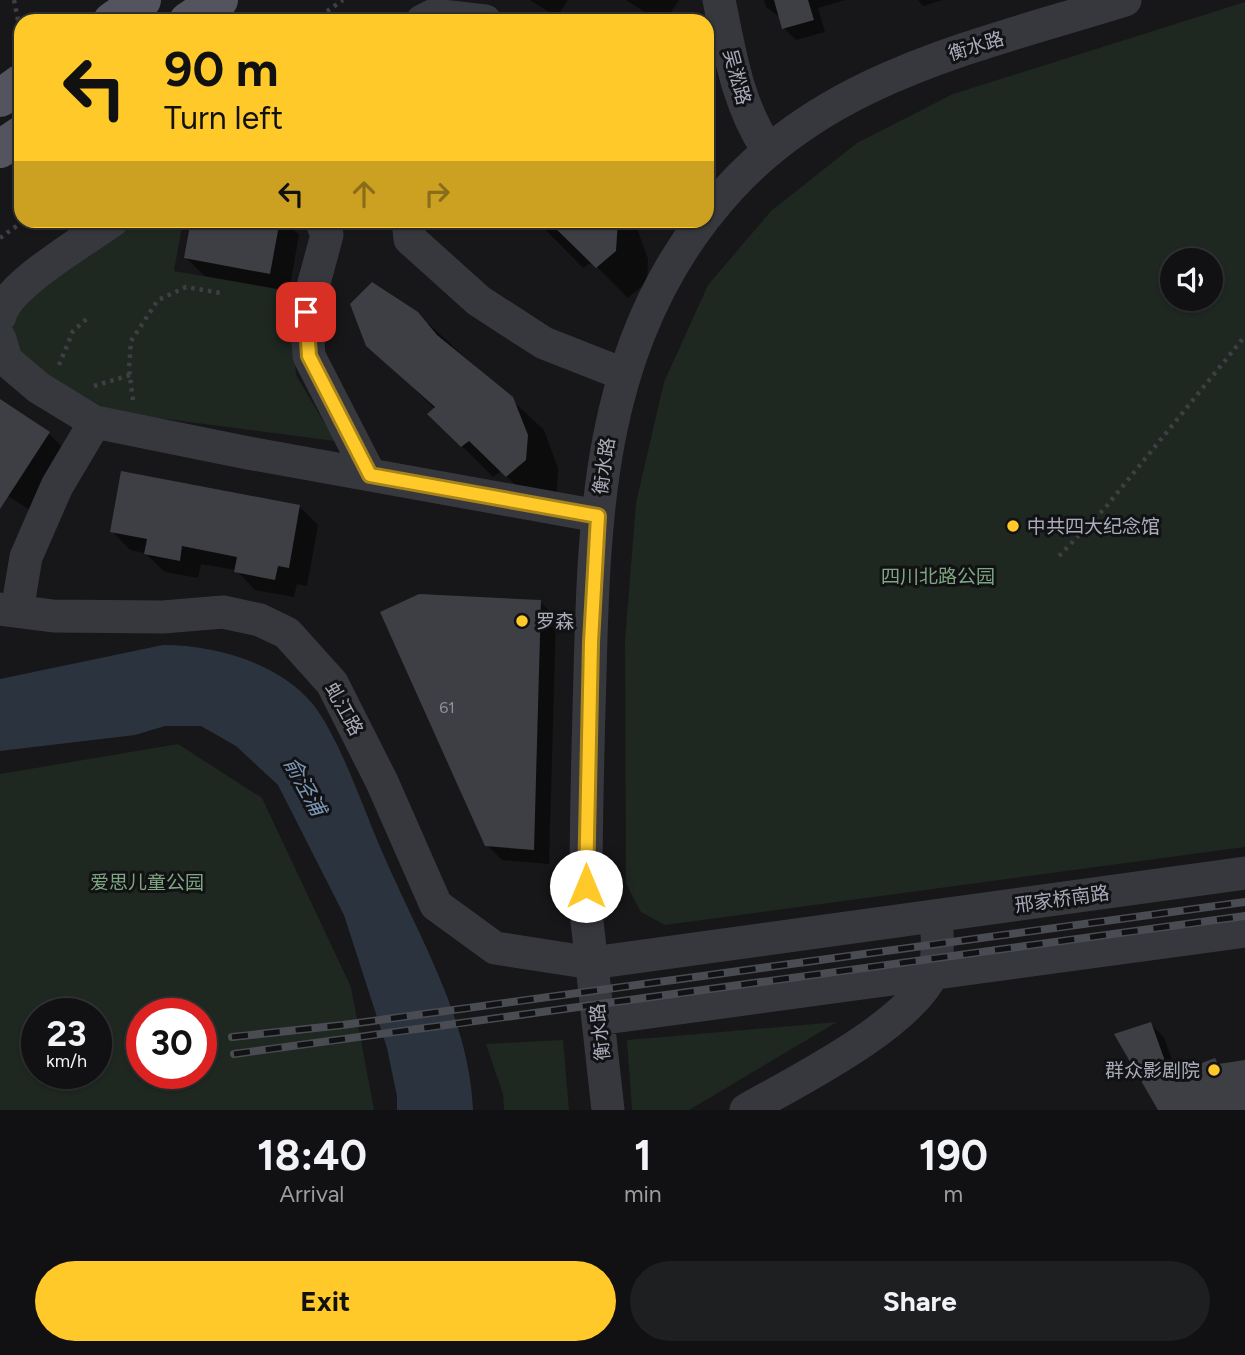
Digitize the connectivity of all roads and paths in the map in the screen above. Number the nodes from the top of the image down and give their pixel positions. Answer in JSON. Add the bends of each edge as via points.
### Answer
{"nodes":[{"id":1,"x":142,"y":0,"type":"edge"},
{"id":2,"x":219,"y":0,"type":"edge"},
{"id":3,"x":343,"y":0,"type":"edge"},
{"id":4,"x":719,"y":0,"type":"edge"},
{"id":5,"x":1125,"y":0,"type":"edge"},
{"id":6,"x":122,"y":14,"type":"edge"},
{"id":7,"x":198,"y":14,"type":"edge"},
{"id":8,"x":323,"y":14,"type":"edge"},
{"id":9,"x":768,"y":149,"type":"junction"},
{"id":10,"x":714,"y":206,"type":"edge"},
{"id":11,"x":102,"y":228,"type":"edge"},
{"id":12,"x":324,"y":228,"type":"edge"},
{"id":13,"x":409,"y":228,"type":"edge"},
{"id":14,"x":697,"y":228,"type":"edge"},
{"id":15,"x":221,"y":293,"type":"dead end"},
{"id":16,"x":0,"y":316,"type":"edge"},
{"id":17,"x":90,"y":316,"type":"dead end"},
{"id":18,"x":1245,"y":336,"type":"edge"},
{"id":19,"x":0,"y":339,"type":"edge"},
{"id":20,"x":60,"y":370,"type":"dead end"},
{"id":21,"x":623,"y":374,"type":"junction"},
{"id":22,"x":95,"y":422,"type":"junction"},
{"id":23,"x":142,"y":432,"type":"junction"},
{"id":24,"x":370,"y":475,"type":"junction"},
{"id":25,"x":598,"y":516,"type":"junction"},
{"id":26,"x":1059,"y":556,"type":"dead end"},
{"id":27,"x":9,"y":610,"type":"edge"},
{"id":28,"x":1245,"y":873,"type":"edge"},
{"id":29,"x":936,"y":916,"type":"junction"},
{"id":30,"x":1245,"y":931,"type":"edge"},
{"id":31,"x":592,"y":963,"type":"junction"},
{"id":32,"x":932,"y":974,"type":"junction"},
{"id":33,"x":598,"y":1019,"type":"junction"},
{"id":34,"x":608,"y":1110,"type":"edge"},
{"id":35,"x":746,"y":1110,"type":"edge"}],
"edges":[{"from":1,"to":6,"type":"main road"},
{"from":2,"to":7,"type":"main road"},
{"from":3,"to":8,"type":"path"},
{"from":4,"to":9,"type":"street","name":"吴淞路","via":[[739,92]]},
{"from":5,"to":9,"type":"street","name":"衡水路","via":[[886,77],[856,91]]},
{"from":9,"to":10,"type":"street","name":"衡水路"},
{"from":11,"to":16,"type":"street","via":[[22,286]]},
{"from":12,"to":24,"type":"street","via":[[327,235],[306,312],[309,356]]},
{"from":13,"to":21,"type":"street","via":[[410,239],[479,301],[544,343]]},
{"from":14,"to":21,"type":"street","name":"衡水路","via":[[667,276]]},
{"from":15,"to":23,"type":"path","via":[[186,287],[158,300],[131,341],[129,369]]},
{"from":17,"to":20,"type":"path","via":[[68,340],[58,362]]},
{"from":18,"to":26,"type":"path","via":[[1105,508]]},
{"from":19,"to":22,"type":"street","via":[[6,360],[14,367]]},
{"from":21,"to":25,"type":"street","name":"衡水路","via":[[599,486]]},
{"from":22,"to":23,"type":"street"},
{"from":22,"to":27,"type":"street","via":[[57,486]]},
{"from":23,"to":24,"type":"street"},
{"from":24,"to":25,"type":"street"},
{"from":25,"to":31,"type":"street","name":"衡水路","via":[[586,847]]},
{"from":27,"to":31,"type":"street","name":"虬江路","via":[[53,616],[163,617],[223,612],[260,620],[287,633],[332,683],[436,905],[495,948]]},
{"from":28,"to":29,"type":"street","name":"邢家桥南路"},
{"from":29,"to":31,"type":"street","name":"虬江路"},
{"from":29,"to":32,"type":"street","via":[[938,947]]},
{"from":30,"to":32,"type":"street"},
{"from":31,"to":33,"type":"street","name":"衡水路"},
{"from":32,"to":33,"type":"street"},
{"from":32,"to":35,"type":"street","via":[[918,995],[875,1031]]},
{"from":33,"to":34,"type":"street","name":"衡水路"}]}
